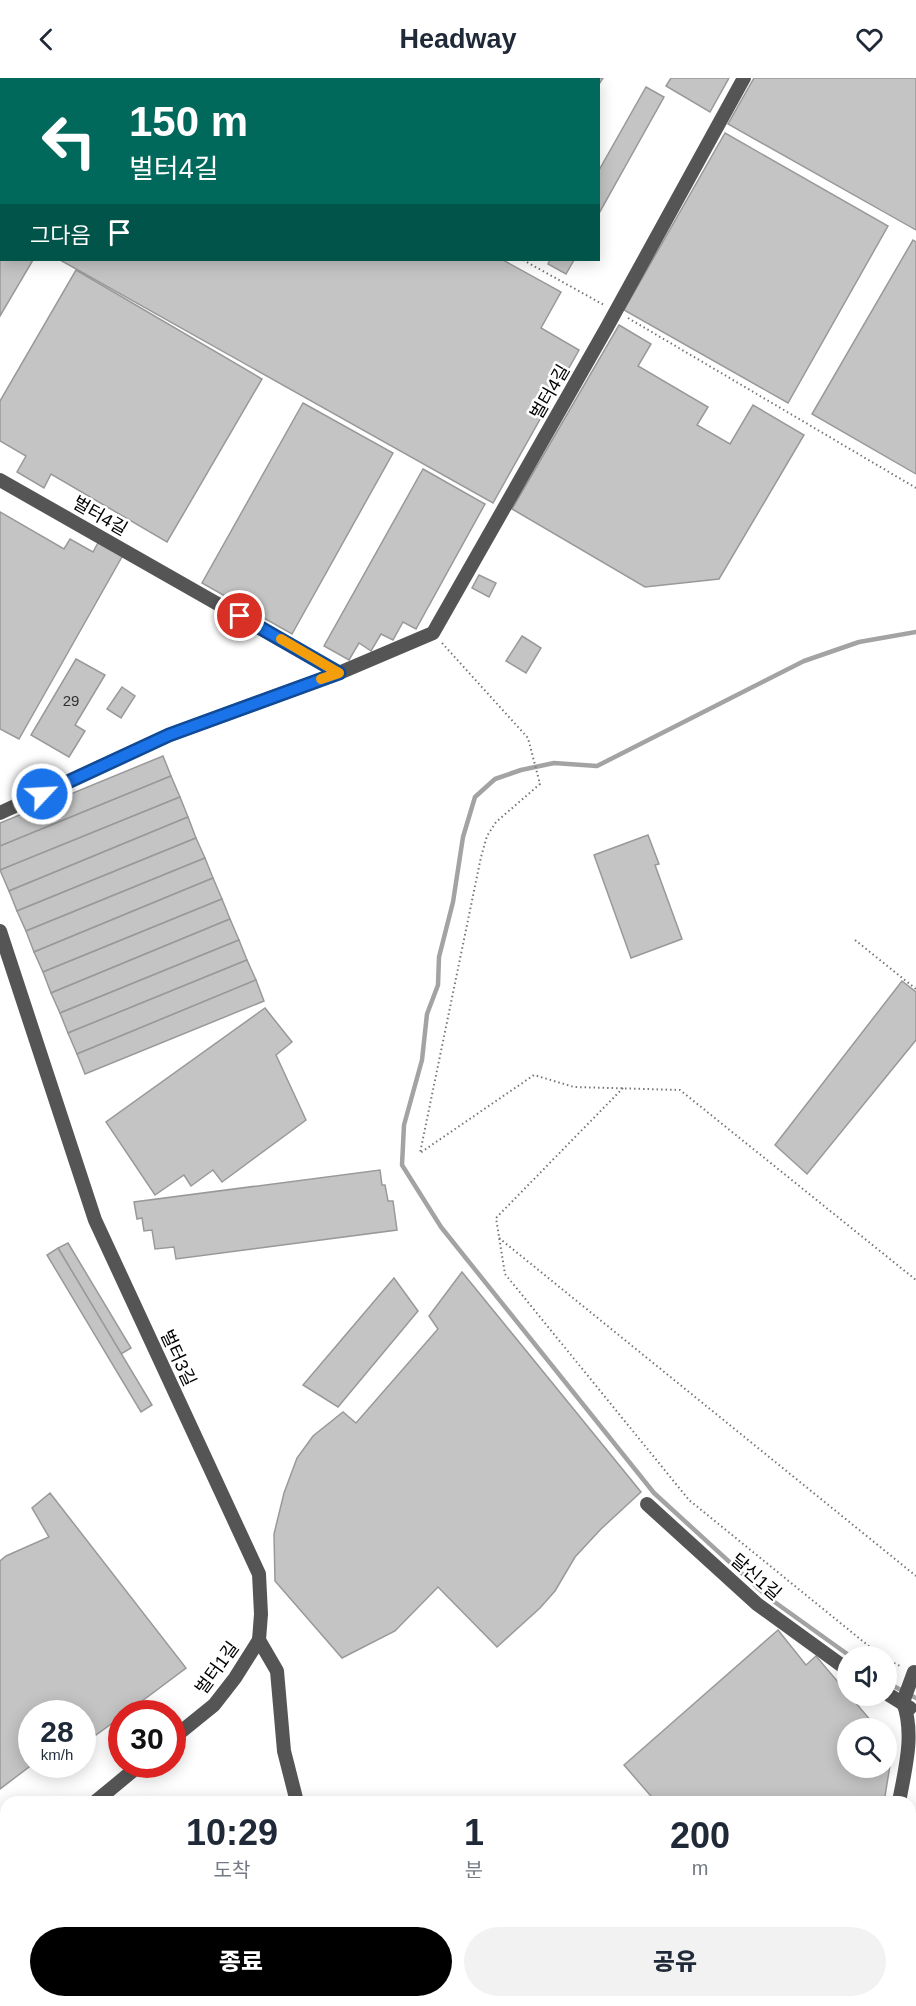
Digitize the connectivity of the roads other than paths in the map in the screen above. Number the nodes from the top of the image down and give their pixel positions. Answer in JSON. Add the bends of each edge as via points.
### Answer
{"nodes":[{"id":1,"x":744,"y":78,"type":"edge"},
{"id":2,"x":0,"y":480,"type":"edge"},
{"id":3,"x":339,"y":673,"type":"junction"},
{"id":4,"x":0,"y":813,"type":"edge"},
{"id":5,"x":0,"y":931,"type":"edge"},
{"id":6,"x":647,"y":1504,"type":"dead end"},
{"id":7,"x":259,"y":1640,"type":"junction"},
{"id":8,"x":837,"y":1662,"type":"edge"},
{"id":9,"x":914,"y":1672,"type":"dead end"},
{"id":10,"x":897,"y":1699,"type":"edge"},
{"id":11,"x":903,"y":1702,"type":"junction"},
{"id":12,"x":916,"y":1712,"type":"edge"},
{"id":13,"x":186,"y":1728,"type":"edge"},
{"id":14,"x":124,"y":1778,"type":"edge"},
{"id":15,"x":102,"y":1796,"type":"edge"},
{"id":16,"x":295,"y":1796,"type":"edge"},
{"id":17,"x":900,"y":1796,"type":"edge"}],
"edges":[{"from":1,"to":3,"type":"street","name":"벌터4길","via":[[433,633]]},
{"from":2,"to":3,"type":"street","name":"벌터4길"},
{"from":3,"to":4,"type":"street","via":[[169,735]]},
{"from":5,"to":7,"type":"street","name":"벌터3길","via":[[95,1220],[259,1574]]},
{"from":6,"to":8,"type":"street","name":"달신1길","via":[[757,1604]]},
{"from":7,"to":13,"type":"street","name":"벌터1길","via":[[214,1705]]},
{"from":7,"to":16,"type":"street","via":[[277,1671],[284,1751]]},
{"from":9,"to":11,"type":"street"},
{"from":10,"to":11,"type":"street"},
{"from":11,"to":12,"type":"street"},
{"from":11,"to":17,"type":"street","via":[[908,1716],[907,1760]]},
{"from":14,"to":15,"type":"street"}]}
